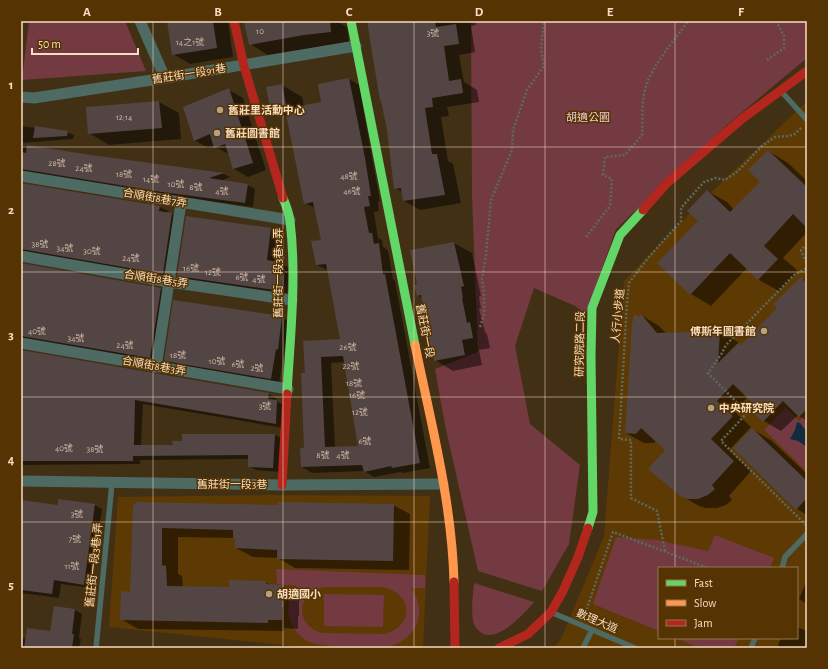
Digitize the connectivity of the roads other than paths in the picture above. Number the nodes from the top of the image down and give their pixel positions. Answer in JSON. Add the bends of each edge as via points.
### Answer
{"nodes":[{"id":1,"x":140,"y":21,"type":"edge"},
{"id":2,"x":234,"y":21,"type":"edge"},
{"id":3,"x":351,"y":21,"type":"edge"},
{"id":4,"x":356,"y":46,"type":"junction"},
{"id":5,"x":244,"y":66,"type":"junction"},
{"id":6,"x":807,"y":71,"type":"edge"},
{"id":7,"x":164,"y":78,"type":"junction"},
{"id":8,"x":780,"y":91,"type":"junction"},
{"id":9,"x":21,"y":97,"type":"edge"},
{"id":10,"x":807,"y":121,"type":"edge"},
{"id":11,"x":21,"y":176,"type":"edge"},
{"id":12,"x":181,"y":203,"type":"junction"},
{"id":13,"x":290,"y":220,"type":"junction"},
{"id":14,"x":21,"y":256,"type":"edge"},
{"id":15,"x":170,"y":282,"type":"junction"},
{"id":16,"x":292,"y":300,"type":"junction"},
{"id":17,"x":21,"y":343,"type":"edge"},
{"id":18,"x":156,"y":367,"type":"junction"},
{"id":19,"x":288,"y":389,"type":"junction"},
{"id":20,"x":21,"y":481,"type":"edge"},
{"id":21,"x":112,"y":483,"type":"junction"},
{"id":22,"x":443,"y":484,"type":"junction"},
{"id":23,"x":282,"y":485,"type":"junction"},
{"id":24,"x":807,"y":534,"type":"edge"},
{"id":25,"x":782,"y":567,"type":"edge"},
{"id":26,"x":551,"y":612,"type":"junction"},
{"id":27,"x":592,"y":630,"type":"junction"},
{"id":28,"x":96,"y":648,"type":"edge"},
{"id":29,"x":455,"y":648,"type":"edge"},
{"id":30,"x":499,"y":648,"type":"edge"},
{"id":31,"x":583,"y":648,"type":"edge"},
{"id":32,"x":635,"y":648,"type":"edge"}],
"edges":[{"from":1,"to":7,"type":"street"},
{"from":2,"to":5,"type":"street","name":"舊莊街一段3巷12弄"},
{"from":3,"to":4,"type":"street","name":"舊莊街一段"},
{"from":4,"to":5,"type":"street","name":"舊莊街一段91巷"},
{"from":4,"to":22,"type":"street","name":"舊莊街一段"},
{"from":5,"to":7,"type":"street","name":"舊莊街一段91巷"},
{"from":5,"to":13,"type":"street","name":"舊莊街一段3巷12弄"},
{"from":6,"to":8,"type":"street","name":"研究院路二段"},
{"from":7,"to":9,"type":"street","name":"舊莊街一段91巷","via":[[34,98]]},
{"from":8,"to":10,"type":"lane"},
{"from":8,"to":26,"type":"street","name":"研究院路二段","via":[[743,118],[667,183],[620,235],[592,308],[593,512],[578,557]]},
{"from":11,"to":12,"type":"street","name":"合順街8巷7弄"},
{"from":12,"to":13,"type":"street","name":"合順街8巷7弄"},
{"from":12,"to":15,"type":"street"},
{"from":13,"to":16,"type":"street","name":"舊莊街一段3巷12弄"},
{"from":14,"to":15,"type":"street","name":"合順街8巷5弄"},
{"from":15,"to":16,"type":"street","name":"合順街8巷5弄"},
{"from":15,"to":18,"type":"street"},
{"from":16,"to":19,"type":"street","name":"舊莊街一段3巷12弄"},
{"from":17,"to":18,"type":"street","name":"合順街8巷3弄"},
{"from":18,"to":19,"type":"street","name":"合順街8巷3弄"},
{"from":19,"to":23,"type":"street","name":"舊莊街一段3巷12弄"},
{"from":20,"to":21,"type":"street","name":"舊莊街一段3巷"},
{"from":21,"to":23,"type":"street","name":"舊莊街一段3巷"},
{"from":21,"to":28,"type":"lane","name":"舊莊街一段3巷1弄"},
{"from":22,"to":23,"type":"street","name":"舊莊街一段3巷"},
{"from":22,"to":29,"type":"street","name":"舊莊街一段","via":[[453,552]]},
{"from":24,"to":25,"type":"lane","via":[[785,557]]},
{"from":26,"to":27,"type":"lane","name":"數理大道"},
{"from":26,"to":30,"type":"street","name":"研究院路二段","via":[[528,634]]},
{"from":27,"to":31,"type":"lane"},
{"from":27,"to":32,"type":"lane","name":"數理大道"}]}
